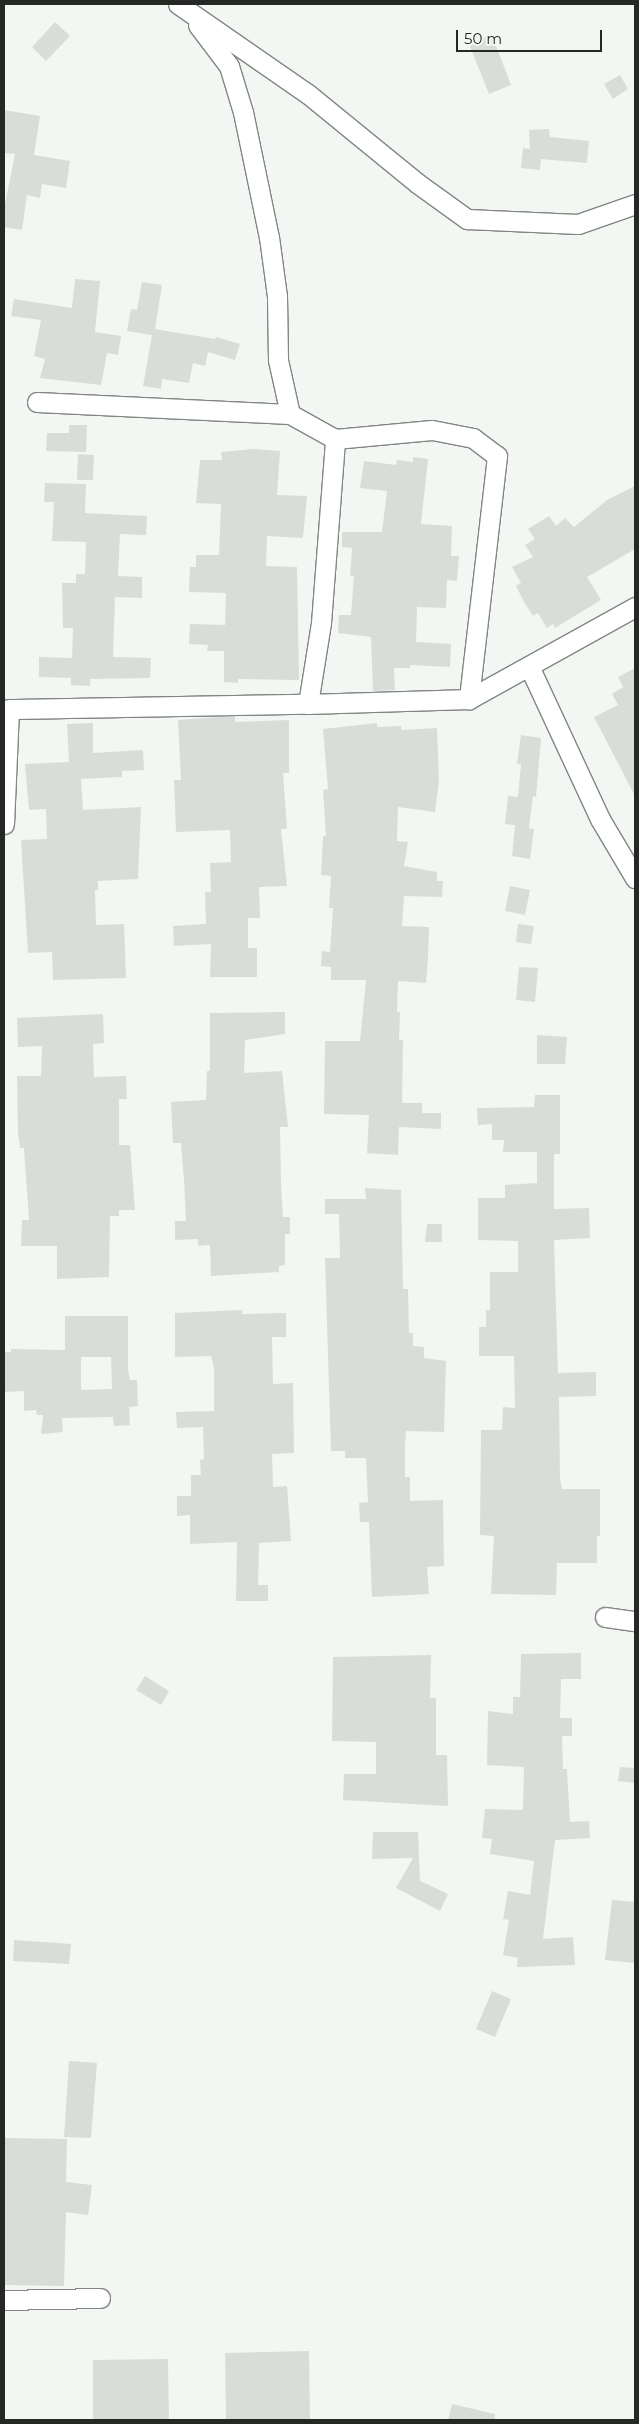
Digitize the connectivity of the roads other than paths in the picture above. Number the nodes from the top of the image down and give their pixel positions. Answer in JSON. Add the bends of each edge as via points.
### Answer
{"nodes":[{"id":1,"x":184,"y":9,"type":"edge"},
{"id":2,"x":635,"y":204,"type":"edge"},
{"id":3,"x":37,"y":402,"type":"dead end"},
{"id":4,"x":290,"y":414,"type":"junction"},
{"id":5,"x":335,"y":439,"type":"junction"},
{"id":6,"x":635,"y":607,"type":"edge"},
{"id":7,"x":529,"y":666,"type":"junction"},
{"id":8,"x":468,"y":699,"type":"junction"},
{"id":9,"x":308,"y":704,"type":"junction"},
{"id":10,"x":4,"y":824,"type":"edge"},
{"id":11,"x":635,"y":878,"type":"edge"},
{"id":12,"x":605,"y":1617,"type":"dead end"},
{"id":13,"x":635,"y":1621,"type":"edge"},
{"id":14,"x":100,"y":2298,"type":"dead end"},
{"id":15,"x":4,"y":2300,"type":"edge"}],
"edges":[{"from":1,"to":2,"type":"street","via":[[308,94],[468,219],[578,224]]},
{"from":1,"to":4,"type":"street","via":[[229,66],[243,112],[269,237],[277,296],[278,360]]},
{"from":3,"to":4,"type":"street"},
{"from":4,"to":5,"type":"street"},
{"from":5,"to":8,"type":"street","via":[[432,430],[473,438],[497,456]]},
{"from":5,"to":9,"type":"street","via":[[321,622]]},
{"from":6,"to":7,"type":"street"},
{"from":7,"to":8,"type":"street"},
{"from":7,"to":11,"type":"street","via":[[600,819]]},
{"from":8,"to":9,"type":"street"},
{"from":9,"to":10,"type":"street","via":[[9,709]]},
{"from":12,"to":13,"type":"street"},
{"from":14,"to":15,"type":"street"}]}
